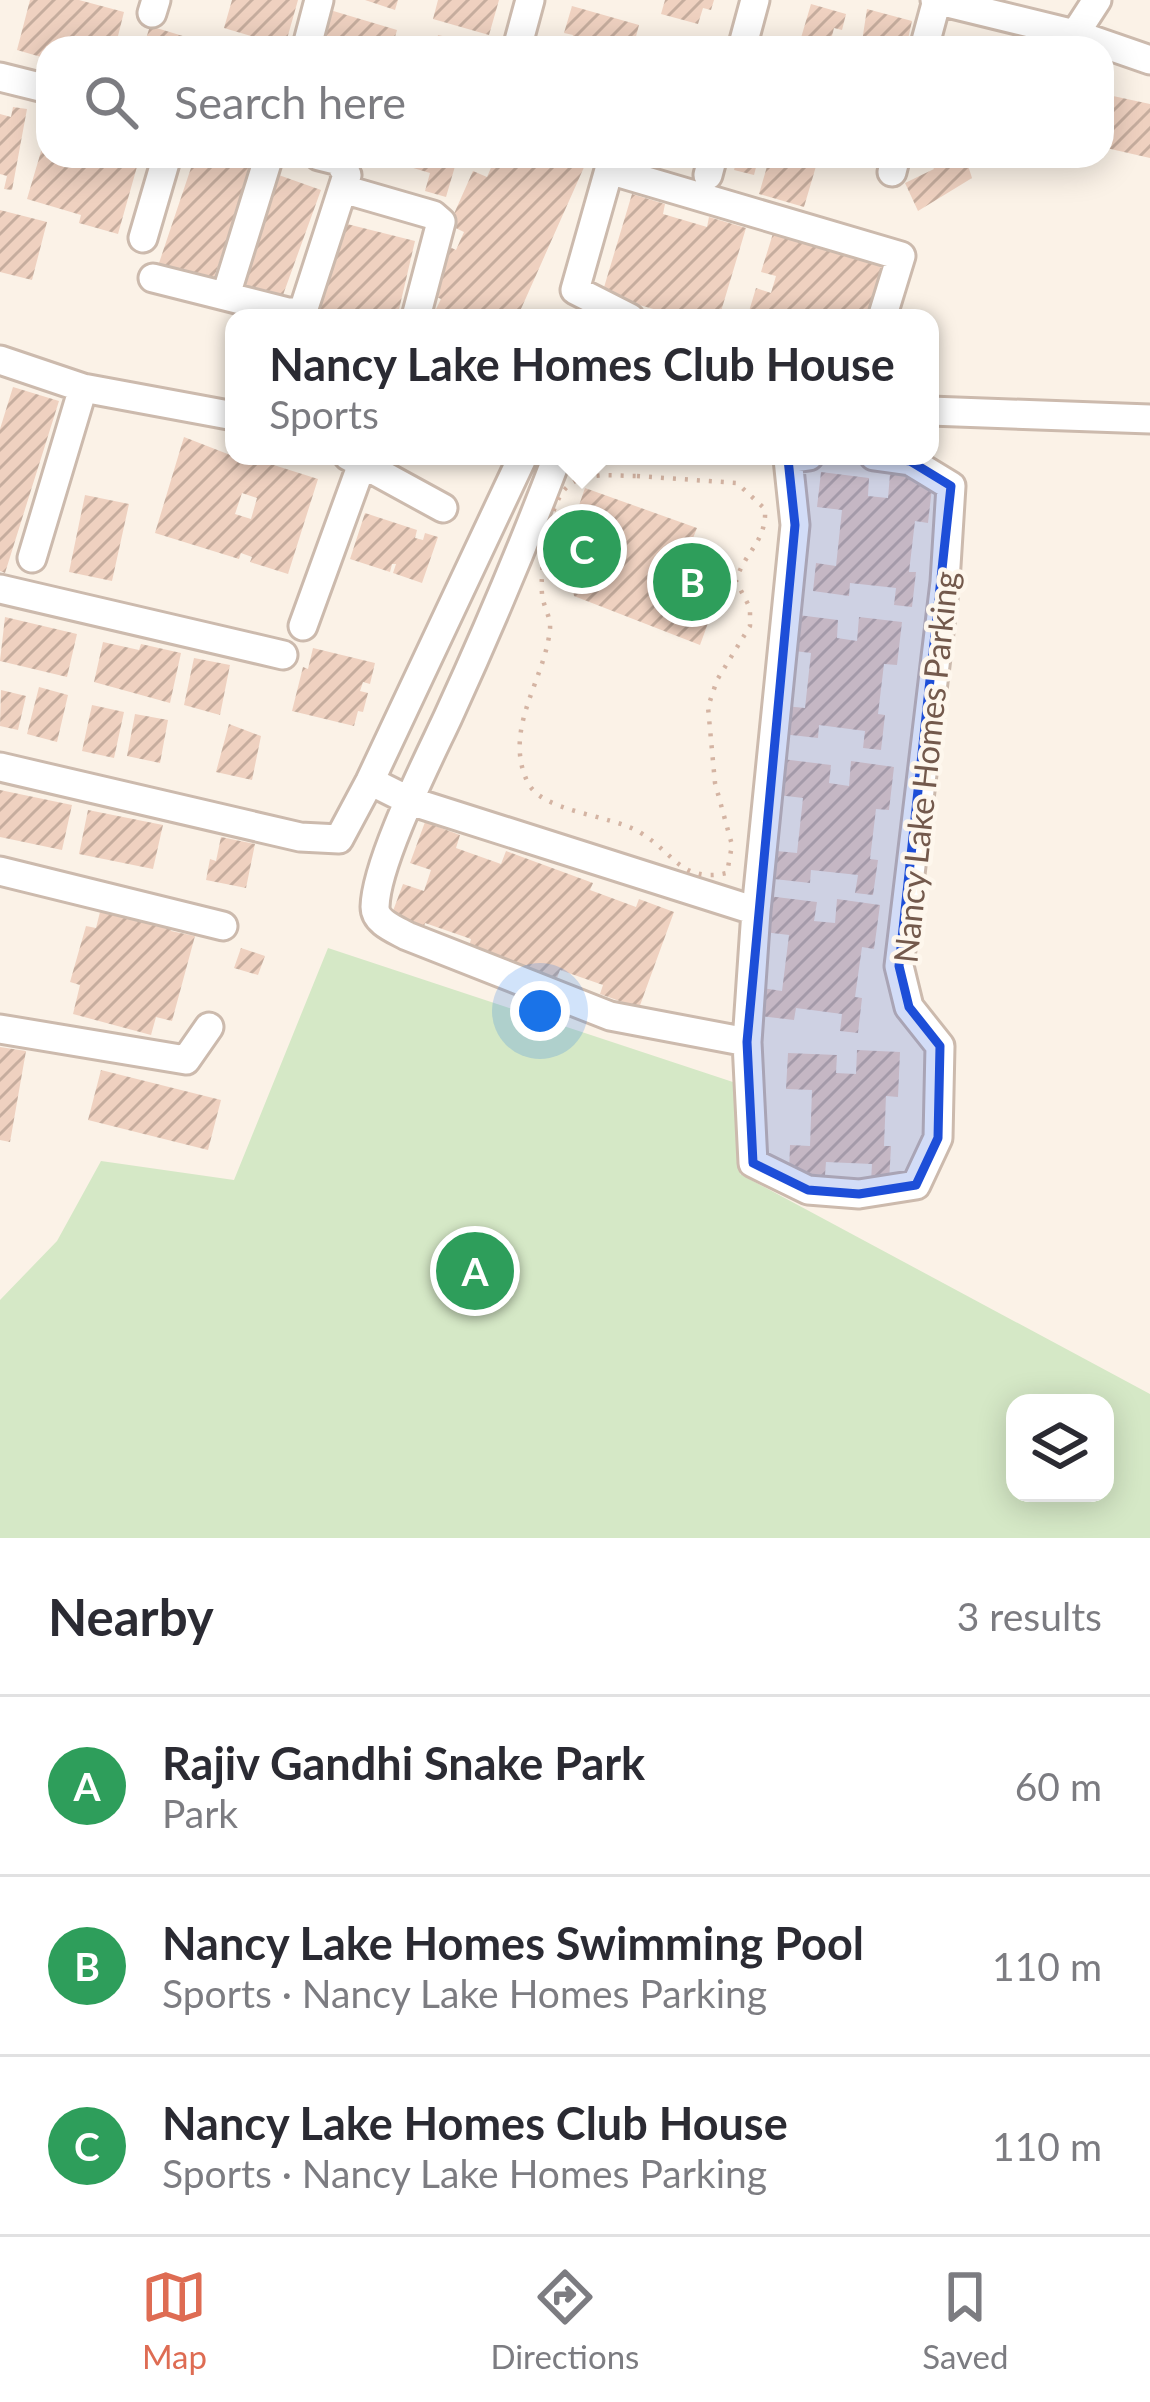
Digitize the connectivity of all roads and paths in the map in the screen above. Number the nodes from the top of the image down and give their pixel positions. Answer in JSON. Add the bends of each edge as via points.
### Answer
{"nodes":[{"id":1,"x":319,"y":0,"type":"edge"},
{"id":2,"x":530,"y":0,"type":"edge"},
{"id":3,"x":755,"y":0,"type":"edge"},
{"id":4,"x":936,"y":0,"type":"edge"},
{"id":5,"x":1097,"y":0,"type":"edge"},
{"id":6,"x":1075,"y":34,"type":"junction"},
{"id":7,"x":310,"y":36,"type":"edge"},
{"id":8,"x":520,"y":36,"type":"edge"},
{"id":9,"x":745,"y":36,"type":"edge"},
{"id":10,"x":927,"y":36,"type":"edge"},
{"id":11,"x":1081,"y":36,"type":"edge"},
{"id":12,"x":1114,"y":48,"type":"edge"},
{"id":13,"x":1150,"y":60,"type":"edge"},
{"id":14,"x":0,"y":77,"type":"edge"},
{"id":15,"x":36,"y":86,"type":"edge"},
{"id":16,"x":163,"y":168,"type":"edge"},
{"id":17,"x":265,"y":168,"type":"edge"},
{"id":18,"x":346,"y":168,"type":"edge"},
{"id":19,"x":343,"y":189,"type":"junction"},
{"id":20,"x":142,"y":238,"type":"dead end"},
{"id":21,"x":153,"y":278,"type":"dead end"},
{"id":22,"x":226,"y":295,"type":"junction"},
{"id":23,"x":278,"y":309,"type":"edge"},
{"id":24,"x":304,"y":309,"type":"edge"},
{"id":25,"x":418,"y":309,"type":"edge"},
{"id":26,"x":612,"y":309,"type":"edge"},
{"id":27,"x":885,"y":309,"type":"edge"},
{"id":28,"x":0,"y":360,"type":"edge"},
{"id":29,"x":83,"y":388,"type":"junction"},
{"id":30,"x":939,"y":412,"type":"edge"},
{"id":31,"x":225,"y":414,"type":"edge"},
{"id":32,"x":1150,"y":419,"type":"edge"},
{"id":33,"x":354,"y":465,"type":"edge"},
{"id":34,"x":367,"y":465,"type":"edge"},
{"id":35,"x":519,"y":465,"type":"edge"},
{"id":36,"x":554,"y":465,"type":"edge"},
{"id":37,"x":789,"y":465,"type":"edge"},
{"id":38,"x":917,"y":465,"type":"edge"},
{"id":39,"x":637,"y":476,"type":"joint"},
{"id":40,"x":443,"y":508,"type":"dead end"},
{"id":41,"x":32,"y":557,"type":"dead end"},
{"id":42,"x":0,"y":589,"type":"edge"},
{"id":43,"x":303,"y":626,"type":"dead end"},
{"id":44,"x":284,"y":655,"type":"dead end"},
{"id":45,"x":0,"y":766,"type":"edge"},
{"id":46,"x":370,"y":781,"type":"junction"},
{"id":47,"x":410,"y":801,"type":"junction"},
{"id":48,"x":0,"y":871,"type":"edge"},
{"id":49,"x":756,"y":910,"type":"junction"},
{"id":50,"x":223,"y":926,"type":"dead end"},
{"id":51,"x":209,"y":1027,"type":"dead end"},
{"id":52,"x":0,"y":1029,"type":"edge"},
{"id":53,"x":747,"y":1042,"type":"junction"}],
"edges":[{"from":1,"to":7,"type":"street"},
{"from":2,"to":8,"type":"street"},
{"from":3,"to":9,"type":"street"},
{"from":4,"to":6,"type":"street"},
{"from":4,"to":10,"type":"street"},
{"from":5,"to":6,"type":"street"},
{"from":6,"to":11,"type":"street"},
{"from":12,"to":13,"type":"street"},
{"from":14,"to":15,"type":"street"},
{"from":16,"to":20,"type":"street"},
{"from":17,"to":22,"type":"street"},
{"from":18,"to":19,"type":"street"},
{"from":19,"to":24,"type":"street"},
{"from":19,"to":25,"type":"street","via":[[441,222]]},
{"from":21,"to":22,"type":"street"},
{"from":22,"to":23,"type":"street"},
{"from":26,"to":27,"type":"street","via":[[575,290],[609,170],[902,256]]},
{"from":28,"to":29,"type":"street"},
{"from":29,"to":31,"type":"street"},
{"from":29,"to":41,"type":"street"},
{"from":30,"to":32,"type":"street"},
{"from":33,"to":43,"type":"street"},
{"from":34,"to":40,"type":"street"},
{"from":35,"to":46,"type":"street"},
{"from":36,"to":47,"type":"street"},
{"from":37,"to":49,"type":"street","name":"Nancy Lake Homes Parking","via":[[795,525]]},
{"from":38,"to":53,"type":"street","name":"Nancy Lake Homes Parking","via":[[951,486],[899,965],[909,1007],[940,1046],[938,1138],[916,1184],[859,1194],[808,1190],[753,1163]]},
{"from":39,"to":39,"type":"path","via":[[737,483],[765,508],[766,527],[736,581],[749,626],[708,707],[715,783],[732,845],[727,873],[711,877],[680,868],[639,831],[542,801],[527,784],[519,752],[550,625],[541,576],[563,489],[581,478]]},
{"from":42,"to":44,"type":"street"},
{"from":45,"to":46,"type":"street","via":[[300,837],[338,839]]},
{"from":46,"to":47,"type":"street"},
{"from":47,"to":49,"type":"street"},
{"from":47,"to":53,"type":"street","via":[[381,878],[374,910],[380,920],[610,1016]]},
{"from":48,"to":50,"type":"street"},
{"from":49,"to":53,"type":"street","name":"Nancy Lake Homes Parking"},
{"from":51,"to":52,"type":"street","via":[[186,1060]]}]}
